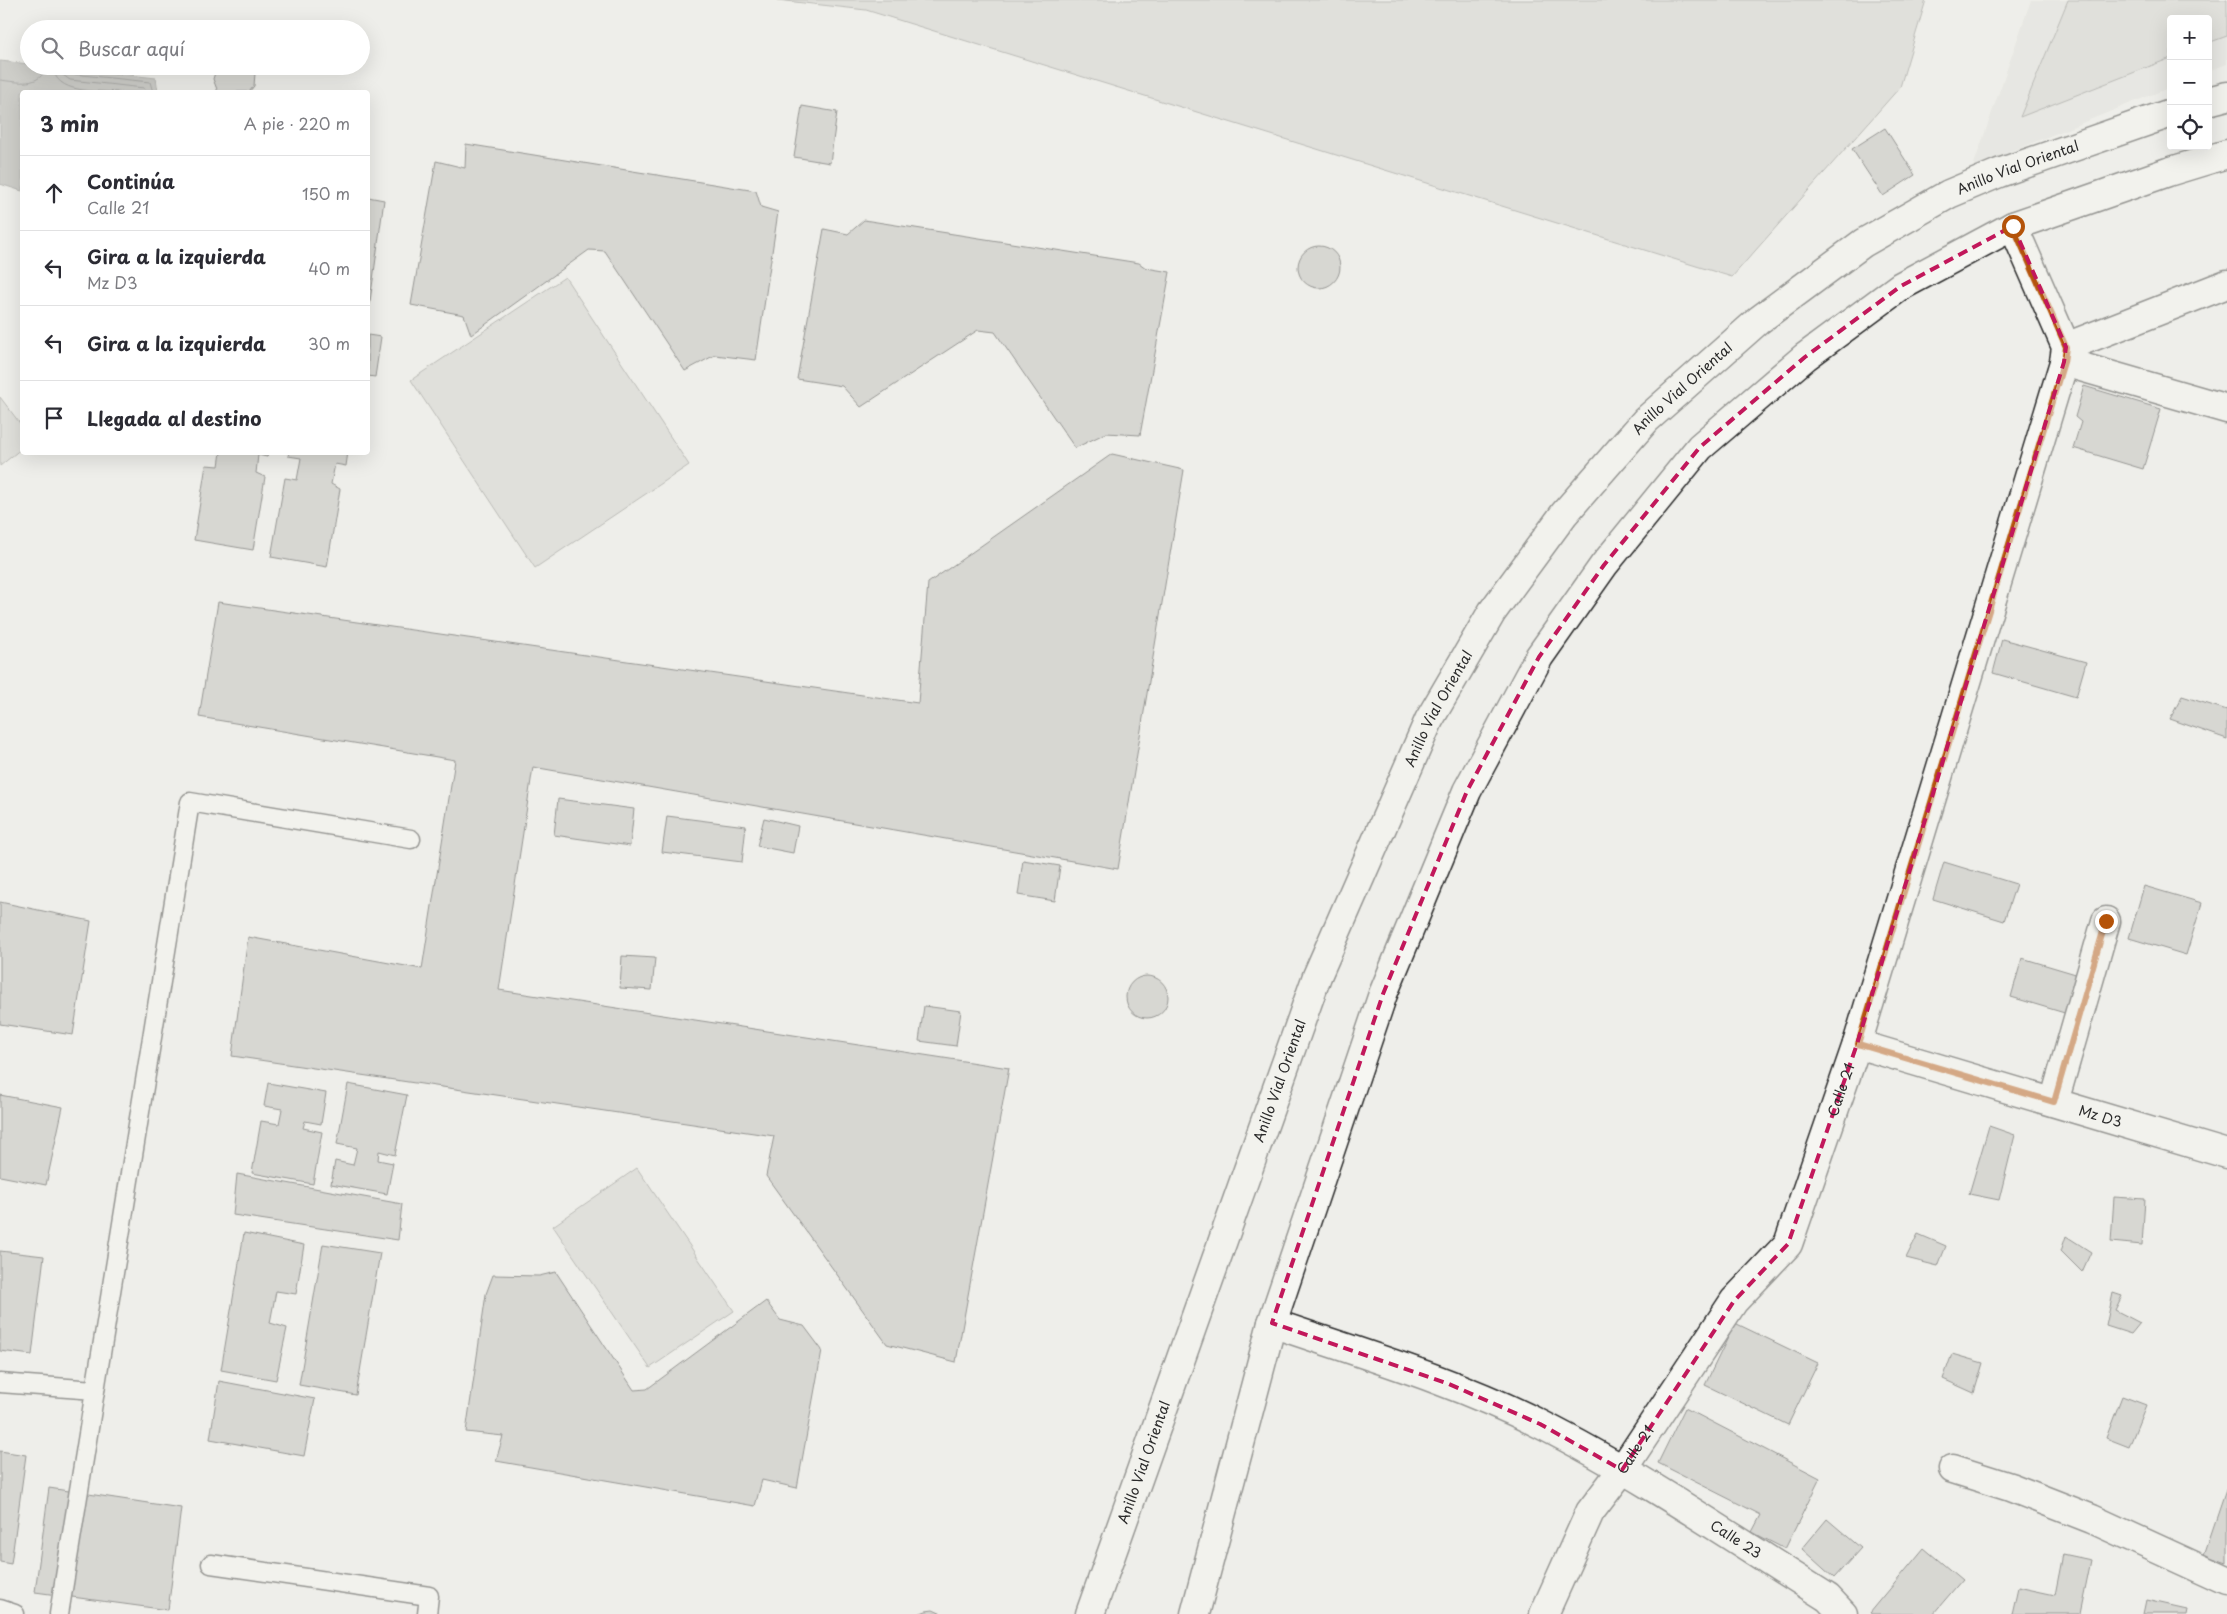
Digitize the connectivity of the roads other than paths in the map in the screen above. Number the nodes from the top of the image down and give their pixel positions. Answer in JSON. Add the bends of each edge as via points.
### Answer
{"nodes":[{"id":1,"x":2227,"y":96,"type":"edge"},
{"id":2,"x":2212,"y":100,"type":"edge"},
{"id":3,"x":2167,"y":114,"type":"edge"},
{"id":4,"x":2227,"y":154,"type":"edge"},
{"id":5,"x":2013,"y":226,"type":"junction"},
{"id":6,"x":2227,"y":284,"type":"edge"},
{"id":7,"x":2065,"y":354,"type":"junction"},
{"id":8,"x":2227,"y":409,"type":"edge"},
{"id":9,"x":411,"y":840,"type":"dead end"},
{"id":10,"x":2106,"y":921,"type":"dead end"},
{"id":11,"x":1858,"y":1044,"type":"junction"},
{"id":12,"x":2054,"y":1102,"type":"junction"},
{"id":13,"x":2227,"y":1154,"type":"edge"},
{"id":14,"x":1272,"y":1323,"type":"junction"},
{"id":15,"x":0,"y":1383,"type":"edge"},
{"id":16,"x":95,"y":1390,"type":"junction"},
{"id":17,"x":1953,"y":1469,"type":"dead end"},
{"id":18,"x":1622,"y":1470,"type":"junction"},
{"id":19,"x":211,"y":1564,"type":"dead end"},
{"id":20,"x":2227,"y":1581,"type":"edge"},
{"id":21,"x":0,"y":1610,"type":"edge"},
{"id":22,"x":15,"y":1614,"type":"edge"},
{"id":23,"x":59,"y":1614,"type":"edge"},
{"id":24,"x":427,"y":1614,"type":"edge"},
{"id":25,"x":1090,"y":1614,"type":"edge"},
{"id":26,"x":1195,"y":1614,"type":"edge"},
{"id":27,"x":1544,"y":1614,"type":"edge"},
{"id":28,"x":1843,"y":1614,"type":"edge"}],
"edges":[{"from":1,"to":2,"type":"main road"},
{"from":3,"to":25,"type":"main road","name":"Anillo Vial Oriental","via":[[1999,173],[1949,194],[1855,249],[1759,320],[1646,420],[1564,514],[1492,612],[1430,720],[1317,976]]},
{"from":4,"to":5,"type":"main road"},
{"from":5,"to":7,"type":"main road"},
{"from":5,"to":14,"type":"main road","via":[[1901,286],[1806,357],[1700,447],[1604,565],[1539,657],[1467,791],[1383,994]]},
{"from":6,"to":7,"type":"main road"},
{"from":7,"to":8,"type":"main road"},
{"from":7,"to":11,"type":"main road","name":"Calle 21"},
{"from":9,"to":16,"type":"lane","via":[[190,802]]},
{"from":10,"to":12,"type":"main road"},
{"from":11,"to":12,"type":"main road","name":"Mz D3"},
{"from":11,"to":18,"type":"main road","name":"Calle 21","via":[[1788,1244],[1734,1301]]},
{"from":12,"to":13,"type":"main road","name":"Mz D3"},
{"from":14,"to":18,"type":"main road","name":"Calle 23","via":[[1449,1384],[1540,1424]]},
{"from":14,"to":26,"type":"main road"},
{"from":15,"to":16,"type":"lane"},
{"from":16,"to":23,"type":"lane"},
{"from":17,"to":20,"type":"main road","via":[[2092,1519]]},
{"from":18,"to":27,"type":"main road","name":"Calle 21","via":[[1590,1512]]},
{"from":18,"to":28,"type":"main road","name":"Calle 23","via":[[1828,1598]]},
{"from":19,"to":24,"type":"lane","via":[[430,1596]]},
{"from":21,"to":22,"type":"lane"}]}
